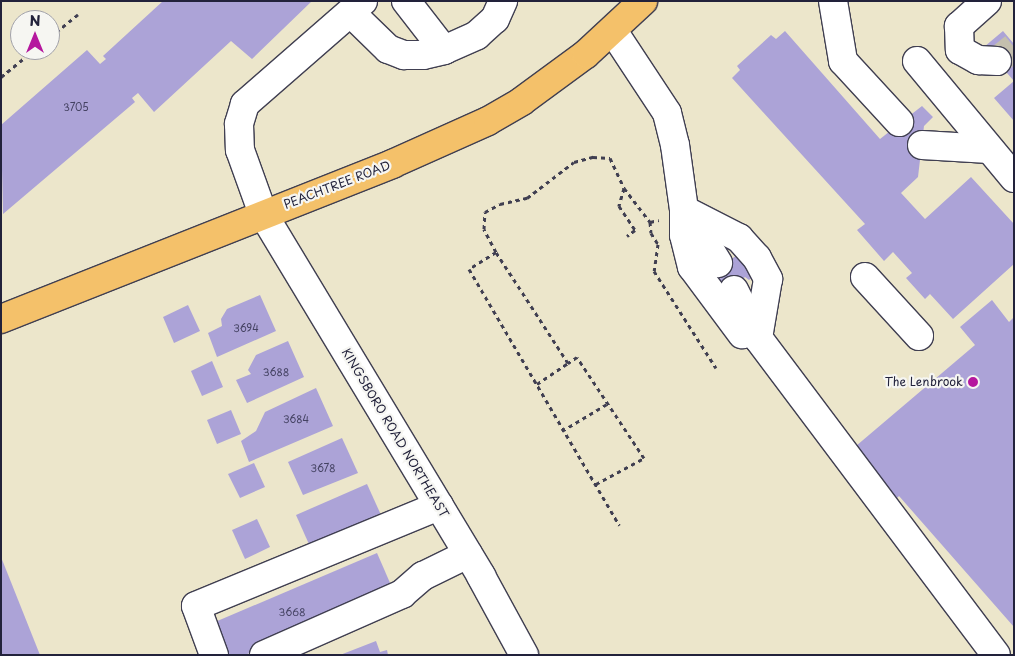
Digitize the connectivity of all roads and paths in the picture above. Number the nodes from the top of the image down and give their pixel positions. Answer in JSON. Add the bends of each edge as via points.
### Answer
{"nodes":[{"id":1,"x":406,"y":1,"type":"edge"},
{"id":2,"x":503,"y":1,"type":"edge"},
{"id":3,"x":833,"y":1,"type":"edge"},
{"id":4,"x":988,"y":1,"type":"edge"},
{"id":5,"x":634,"y":5,"type":"edge"},
{"id":6,"x":357,"y":8,"type":"edge"},
{"id":7,"x":78,"y":14,"type":"dead end"},
{"id":8,"x":60,"y":29,"type":"edge"},
{"id":9,"x":613,"y":31,"type":"junction"},
{"id":10,"x":444,"y":50,"type":"junction"},
{"id":11,"x":22,"y":60,"type":"edge"},
{"id":12,"x":917,"y":61,"type":"dead end"},
{"id":13,"x":997,"y":62,"type":"dead end"},
{"id":14,"x":1,"y":77,"type":"edge"},
{"id":15,"x":899,"y":122,"type":"dead end"},
{"id":16,"x":922,"y":145,"type":"dead end"},
{"id":17,"x":990,"y":148,"type":"junction"},
{"id":18,"x":1014,"y":178,"type":"edge"},
{"id":19,"x":624,"y":188,"type":"junction"},
{"id":20,"x":263,"y":214,"type":"junction"},
{"id":21,"x":674,"y":214,"type":"junction"},
{"id":22,"x":650,"y":222,"type":"junction"},
{"id":23,"x":627,"y":236,"type":"dead end"},
{"id":24,"x":496,"y":252,"type":"junction"},
{"id":25,"x":718,"y":263,"type":"dead end"},
{"id":26,"x":865,"y":276,"type":"dead end"},
{"id":27,"x":734,"y":290,"type":"dead end"},
{"id":28,"x":1,"y":319,"type":"edge"},
{"id":29,"x":920,"y":336,"type":"dead end"},
{"id":30,"x":758,"y":338,"type":"junction"},
{"id":31,"x":568,"y":363,"type":"junction"},
{"id":32,"x":716,"y":368,"type":"dead end"},
{"id":33,"x":537,"y":384,"type":"junction"},
{"id":34,"x":607,"y":404,"type":"junction"},
{"id":35,"x":562,"y":431,"type":"junction"},
{"id":36,"x":596,"y":484,"type":"dead end"},
{"id":37,"x":439,"y":506,"type":"junction"},
{"id":38,"x":619,"y":525,"type":"dead end"},
{"id":39,"x":468,"y":554,"type":"junction"},
{"id":40,"x":214,"y":655,"type":"edge"},
{"id":41,"x":264,"y":655,"type":"edge"},
{"id":42,"x":524,"y":655,"type":"edge"},
{"id":43,"x":996,"y":655,"type":"edge"}],
"edges":[{"from":1,"to":10,"type":"street"},
{"from":2,"to":10,"type":"street","via":[[495,19],[477,35]]},
{"from":3,"to":15,"type":"street","via":[[843,61]]},
{"from":4,"to":13,"type":"street","via":[[959,26],[960,50],[978,60]]},
{"from":5,"to":9,"type":"highway","name":"PEACHTREE ROAD"},
{"from":6,"to":10,"type":"street","via":[[388,49],[404,55]]},
{"from":6,"to":20,"type":"street","name":"KINGSBORO ROAD NORTHEAST","via":[[262,86],[245,104],[238,124],[240,150]]},
{"from":7,"to":8,"type":"path"},
{"from":9,"to":20,"type":"highway","name":"PEACHTREE ROAD","via":[[522,101],[488,121],[392,164]]},
{"from":9,"to":21,"type":"street","via":[[667,113]]},
{"from":11,"to":14,"type":"path"},
{"from":12,"to":17,"type":"street"},
{"from":16,"to":17,"type":"street"},
{"from":17,"to":18,"type":"street"},
{"from":19,"to":22,"type":"path"},
{"from":19,"to":23,"type":"path","via":[[618,206],[635,230]]},
{"from":19,"to":24,"type":"path","via":[[610,158],[574,162],[527,198],[500,204],[485,212],[484,229]]},
{"from":20,"to":28,"type":"highway","name":"PEACHTREE ROAD"},
{"from":20,"to":37,"type":"street","name":"KINGSBORO ROAD NORTHEAST"},
{"from":21,"to":22,"type":"path"},
{"from":21,"to":25,"type":"street"},
{"from":21,"to":30,"type":"street","via":[[684,235],[692,267],[743,334]]},
{"from":21,"to":30,"type":"street","via":[[739,238],[758,258],[768,279]]},
{"from":22,"to":32,"type":"path","via":[[651,233],[658,244],[654,270]]},
{"from":24,"to":31,"type":"path"},
{"from":24,"to":33,"type":"path","via":[[469,269]]},
{"from":26,"to":29,"type":"street"},
{"from":27,"to":30,"type":"street"},
{"from":30,"to":43,"type":"street"},
{"from":31,"to":33,"type":"path"},
{"from":31,"to":34,"type":"path","via":[[577,357]]},
{"from":33,"to":35,"type":"path"},
{"from":34,"to":35,"type":"path"},
{"from":34,"to":36,"type":"path","via":[[644,458]]},
{"from":35,"to":38,"type":"path"},
{"from":37,"to":39,"type":"street","name":"KINGSBORO ROAD NORTHEAST"},
{"from":37,"to":40,"type":"street","via":[[196,606]]},
{"from":39,"to":41,"type":"street","via":[[423,576],[402,594]]},
{"from":39,"to":42,"type":"street","name":"KINGSBORO ROAD NORTHEAST"}]}
